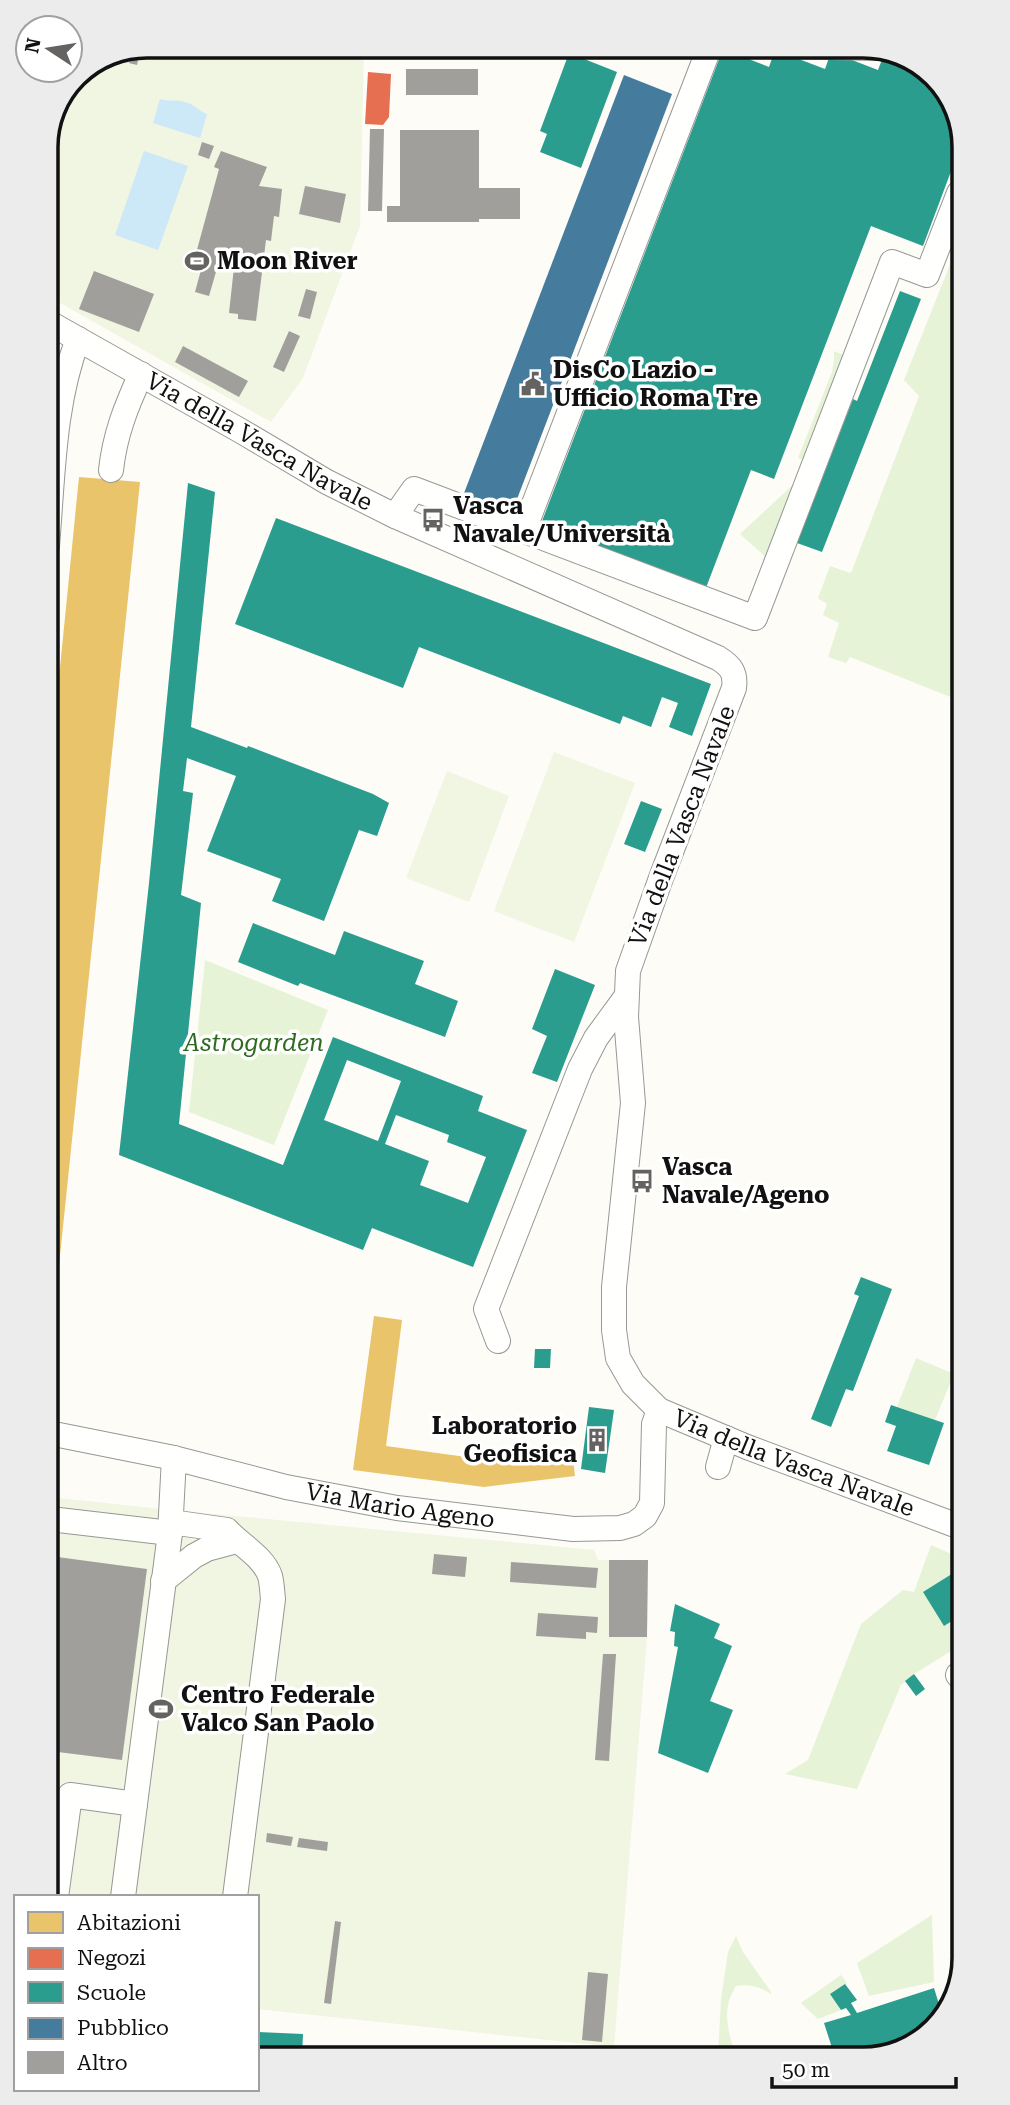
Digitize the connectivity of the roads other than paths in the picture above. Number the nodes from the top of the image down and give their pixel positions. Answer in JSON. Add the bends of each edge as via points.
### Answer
{"nodes":[{"id":1,"x":705,"y":58,"type":"edge"},
{"id":2,"x":952,"y":211,"type":"edge"},
{"id":3,"x":58,"y":328,"type":"edge"},
{"id":4,"x":78,"y":339,"type":"junction"},
{"id":5,"x":141,"y":374,"type":"junction"},
{"id":6,"x":58,"y":426,"type":"edge"},
{"id":7,"x":111,"y":470,"type":"dead end"},
{"id":8,"x":395,"y":516,"type":"junction"},
{"id":9,"x":524,"y":530,"type":"junction"},
{"id":10,"x":626,"y":998,"type":"junction"},
{"id":11,"x":498,"y":1341,"type":"dead end"},
{"id":12,"x":659,"y":1410,"type":"junction"},
{"id":13,"x":58,"y":1435,"type":"edge"},
{"id":14,"x":726,"y":1438,"type":"junction"},
{"id":15,"x":174,"y":1458,"type":"junction"},
{"id":16,"x":718,"y":1467,"type":"dead end"},
{"id":17,"x":58,"y":1520,"type":"edge"},
{"id":18,"x":952,"y":1524,"type":"edge"},
{"id":19,"x":170,"y":1527,"type":"junction"},
{"id":20,"x":237,"y":1541,"type":"junction"},
{"id":21,"x":163,"y":1581,"type":"junction"},
{"id":22,"x":135,"y":1804,"type":"junction"},
{"id":23,"x":58,"y":1882,"type":"edge"},
{"id":24,"x":123,"y":1895,"type":"edge"},
{"id":25,"x":235,"y":1895,"type":"edge"}],
"edges":[{"from":1,"to":9,"type":"street"},
{"from":2,"to":9,"type":"street","via":[[927,275],[892,262],[755,618]]},
{"from":3,"to":4,"type":"street","name":"Via della Vasca Navale"},
{"from":4,"to":5,"type":"street","name":"Via della Vasca Navale"},
{"from":4,"to":6,"type":"street","via":[[61,393]]},
{"from":5,"to":7,"type":"street","via":[[118,429]]},
{"from":5,"to":8,"type":"street","name":"Via della Vasca Navale","via":[[327,482]]},
{"from":8,"to":9,"type":"street","via":[[414,489]]},
{"from":8,"to":10,"type":"street","name":"Via della Vasca Navale","via":[[718,658],[732,670],[734,688],[628,971]]},
{"from":10,"to":11,"type":"street","via":[[580,1069],[486,1310]]},
{"from":10,"to":12,"type":"street","name":"Via della Vasca Navale","via":[[633,1103],[614,1287],[614,1330],[618,1358],[627,1377]]},
{"from":12,"to":14,"type":"street","name":"Via della Vasca Navale"},
{"from":12,"to":15,"type":"street","name":"Via Mario Ageno","via":[[654,1424],[652,1503],[645,1516],[620,1528],[573,1529],[397,1508],[286,1487]]},
{"from":13,"to":15,"type":"street","name":"Via Mario Ageno"},
{"from":14,"to":16,"type":"street"},
{"from":14,"to":18,"type":"street","name":"Via della Vasca Navale"},
{"from":15,"to":19,"type":"street"},
{"from":17,"to":19,"type":"street"},
{"from":19,"to":20,"type":"street","via":[[227,1530]]},
{"from":19,"to":21,"type":"street"},
{"from":20,"to":21,"type":"street","via":[[206,1549]]},
{"from":20,"to":25,"type":"street","via":[[270,1574],[273,1599]]},
{"from":21,"to":22,"type":"street"},
{"from":22,"to":23,"type":"street","via":[[70,1795]]},
{"from":22,"to":24,"type":"street"}]}
